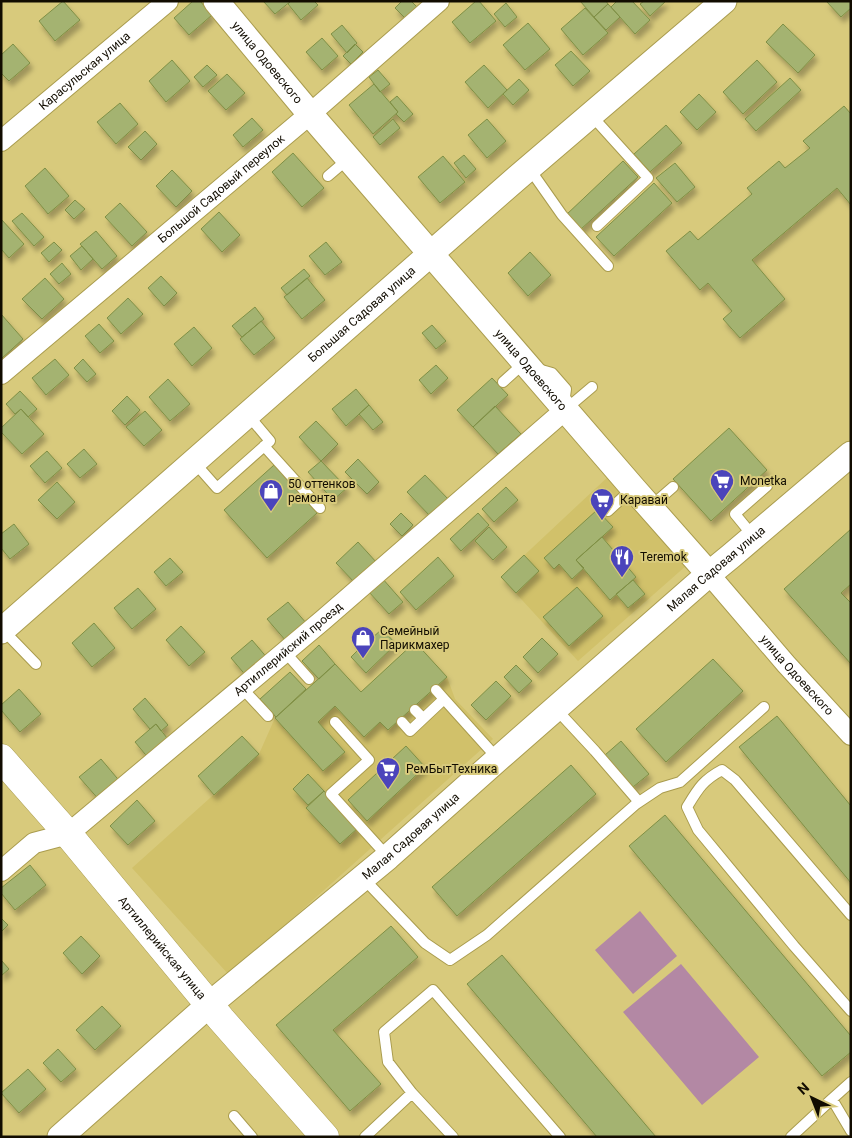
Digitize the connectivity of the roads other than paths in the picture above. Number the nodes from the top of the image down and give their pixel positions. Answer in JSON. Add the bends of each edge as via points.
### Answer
{"nodes":[{"id":1,"x":168,"y":1,"type":"edge"},
{"id":2,"x":216,"y":1,"type":"edge"},
{"id":3,"x":439,"y":1,"type":"edge"},
{"id":4,"x":724,"y":1,"type":"edge"},
{"id":5,"x":310,"y":114,"type":"junction"},
{"id":6,"x":591,"y":115,"type":"junction"},
{"id":7,"x":1,"y":142,"type":"edge"},
{"id":8,"x":348,"y":158,"type":"junction"},
{"id":9,"x":529,"y":168,"type":"junction"},
{"id":10,"x":328,"y":176,"type":"dead end"},
{"id":11,"x":597,"y":226,"type":"dead end"},
{"id":12,"x":432,"y":254,"type":"junction"},
{"id":13,"x":608,"y":266,"type":"dead end"},
{"id":14,"x":527,"y":365,"type":"junction"},
{"id":15,"x":1,"y":374,"type":"edge"},
{"id":16,"x":504,"y":382,"type":"dead end"},
{"id":17,"x":592,"y":387,"type":"dead end"},
{"id":18,"x":564,"y":409,"type":"junction"},
{"id":19,"x":247,"y":415,"type":"junction"},
{"id":20,"x":264,"y":446,"type":"junction"},
{"id":21,"x":851,"y":454,"type":"edge"},
{"id":22,"x":194,"y":462,"type":"junction"},
{"id":23,"x":767,"y":486,"type":"dead end"},
{"id":24,"x":673,"y":487,"type":"dead end"},
{"id":25,"x":633,"y":488,"type":"junction"},
{"id":26,"x":650,"y":507,"type":"junction"},
{"id":27,"x":320,"y":508,"type":"dead end"},
{"id":28,"x":608,"y":511,"type":"dead end"},
{"id":29,"x":754,"y":537,"type":"junction"},
{"id":30,"x":709,"y":574,"type":"junction"},
{"id":31,"x":2,"y":630,"type":"edge"},
{"id":32,"x":285,"y":652,"type":"junction"},
{"id":33,"x":36,"y":664,"type":"dead end"},
{"id":34,"x":309,"y":679,"type":"dead end"},
{"id":35,"x":242,"y":688,"type":"junction"},
{"id":36,"x":436,"y":690,"type":"dead end"},
{"id":37,"x":444,"y":699,"type":"junction"},
{"id":38,"x":764,"y":707,"type":"dead end"},
{"id":39,"x":556,"y":709,"type":"junction"},
{"id":40,"x":415,"y":710,"type":"dead end"},
{"id":41,"x":268,"y":716,"type":"dead end"},
{"id":42,"x":423,"y":718,"type":"junction"},
{"id":43,"x":335,"y":722,"type":"dead end"},
{"id":44,"x":402,"y":722,"type":"dead end"},
{"id":45,"x":850,"y":731,"type":"edge"},
{"id":46,"x":1,"y":758,"type":"edge"},
{"id":47,"x":498,"y":759,"type":"junction"},
{"id":48,"x":639,"y":802,"type":"junction"},
{"id":49,"x":68,"y":834,"type":"junction"},
{"id":50,"x":388,"y":857,"type":"junction"},
{"id":51,"x":1,"y":871,"type":"edge"},
{"id":52,"x":363,"y":878,"type":"junction"},
{"id":53,"x":851,"y":916,"type":"edge"},
{"id":54,"x":210,"y":1004,"type":"junction"},
{"id":55,"x":851,"y":1011,"type":"edge"},
{"id":56,"x":851,"y":1082,"type":"edge"},
{"id":57,"x":412,"y":1093,"type":"junction"},
{"id":58,"x":832,"y":1099,"type":"junction"},
{"id":59,"x":234,"y":1116,"type":"dead end"},
{"id":60,"x":851,"y":1131,"type":"edge"},
{"id":61,"x":60,"y":1137,"type":"edge"},
{"id":62,"x":252,"y":1137,"type":"edge"},
{"id":63,"x":325,"y":1137,"type":"edge"},
{"id":64,"x":365,"y":1137,"type":"edge"},
{"id":65,"x":453,"y":1137,"type":"edge"},
{"id":66,"x":560,"y":1137,"type":"edge"},
{"id":67,"x":791,"y":1137,"type":"edge"}],
"edges":[{"from":1,"to":7,"type":"street","name":"Карасульская улица"},
{"from":2,"to":5,"type":"street","name":"улица Одоевского"},
{"from":3,"to":5,"type":"street","name":"Большой Садовый переулок"},
{"from":4,"to":6,"type":"street","name":"Большая Садовая улица"},
{"from":5,"to":8,"type":"street","name":"улица Одоевского"},
{"from":5,"to":15,"type":"street","name":"Большой Садовый переулок"},
{"from":6,"to":9,"type":"street","name":"Большая Садовая улица"},
{"from":6,"to":11,"type":"lane","via":[[648,178]]},
{"from":8,"to":10,"type":"lane"},
{"from":8,"to":12,"type":"street","name":"улица Одоевского"},
{"from":9,"to":12,"type":"street","name":"Большая Садовая улица"},
{"from":9,"to":13,"type":"lane","via":[[562,215]]},
{"from":12,"to":14,"type":"street","name":"улица Одоевского"},
{"from":12,"to":19,"type":"street","name":"Большая Садовая улица"},
{"from":14,"to":16,"type":"lane"},
{"from":14,"to":18,"type":"street","name":"улица Одоевского"},
{"from":17,"to":18,"type":"lane"},
{"from":18,"to":25,"type":"street","name":"улица Одоевского"},
{"from":18,"to":32,"type":"street","name":"Артиллерийский проезд"},
{"from":19,"to":20,"type":"lane","via":[[270,441]]},
{"from":19,"to":22,"type":"street","name":"Большая Садовая улица"},
{"from":20,"to":22,"type":"lane","via":[[217,488]]},
{"from":20,"to":27,"type":"lane"},
{"from":21,"to":29,"type":"street","name":"Малая Садовая улица"},
{"from":22,"to":31,"type":"street","name":"Большая Садовая улица"},
{"from":23,"to":29,"type":"lane","via":[[734,514]]},
{"from":24,"to":26,"type":"lane"},
{"from":25,"to":26,"type":"street","name":"улица Одоевского"},
{"from":25,"to":28,"type":"lane"},
{"from":26,"to":30,"type":"street","name":"улица Одоевского"},
{"from":29,"to":30,"type":"street","name":"Малая Садовая улица"},
{"from":30,"to":39,"type":"street","name":"Малая Садовая улица"},
{"from":30,"to":45,"type":"street","name":"улица Одоевского","via":[[786,664]]},
{"from":31,"to":33,"type":"lane"},
{"from":32,"to":34,"type":"lane"},
{"from":32,"to":35,"type":"street","name":"Артиллерийский проезд"},
{"from":35,"to":41,"type":"lane"},
{"from":35,"to":49,"type":"street","name":"Артиллерийский проезд"},
{"from":36,"to":37,"type":"lane"},
{"from":37,"to":42,"type":"lane"},
{"from":37,"to":47,"type":"lane"},
{"from":38,"to":48,"type":"lane","via":[[680,782],[660,788]]},
{"from":39,"to":47,"type":"street","name":"Малая Садовая улица"},
{"from":39,"to":48,"type":"lane"},
{"from":40,"to":42,"type":"lane"},
{"from":42,"to":44,"type":"lane","via":[[410,731]]},
{"from":43,"to":50,"type":"lane","via":[[368,760],[331,794]]},
{"from":46,"to":49,"type":"main road","name":"Артиллерийская улица"},
{"from":47,"to":50,"type":"street","name":"Малая Садовая улица"},
{"from":48,"to":52,"type":"lane","via":[[487,935],[450,960],[425,943]]},
{"from":49,"to":51,"type":"street","name":"Артиллерийский проезд","via":[[34,843]]},
{"from":49,"to":54,"type":"main road","name":"Артиллерийская улица"},
{"from":50,"to":52,"type":"street","name":"Малая Садовая улица"},
{"from":52,"to":54,"type":"street","name":"Малая Садовая улица"},
{"from":53,"to":55,"type":"lane","via":[[735,780],[722,770],[709,777],[697,790],[686,807],[698,830]]},
{"from":54,"to":61,"type":"street","name":"Малая Садовая улица"},
{"from":54,"to":63,"type":"main road","name":"Артиллерийская улица"},
{"from":56,"to":58,"type":"lane"},
{"from":57,"to":64,"type":"lane"},
{"from":57,"to":65,"type":"lane"},
{"from":57,"to":66,"type":"lane","via":[[388,1062],[384,1032],[433,990]]},
{"from":58,"to":60,"type":"lane"},
{"from":58,"to":67,"type":"lane"},
{"from":59,"to":62,"type":"lane"}]}
